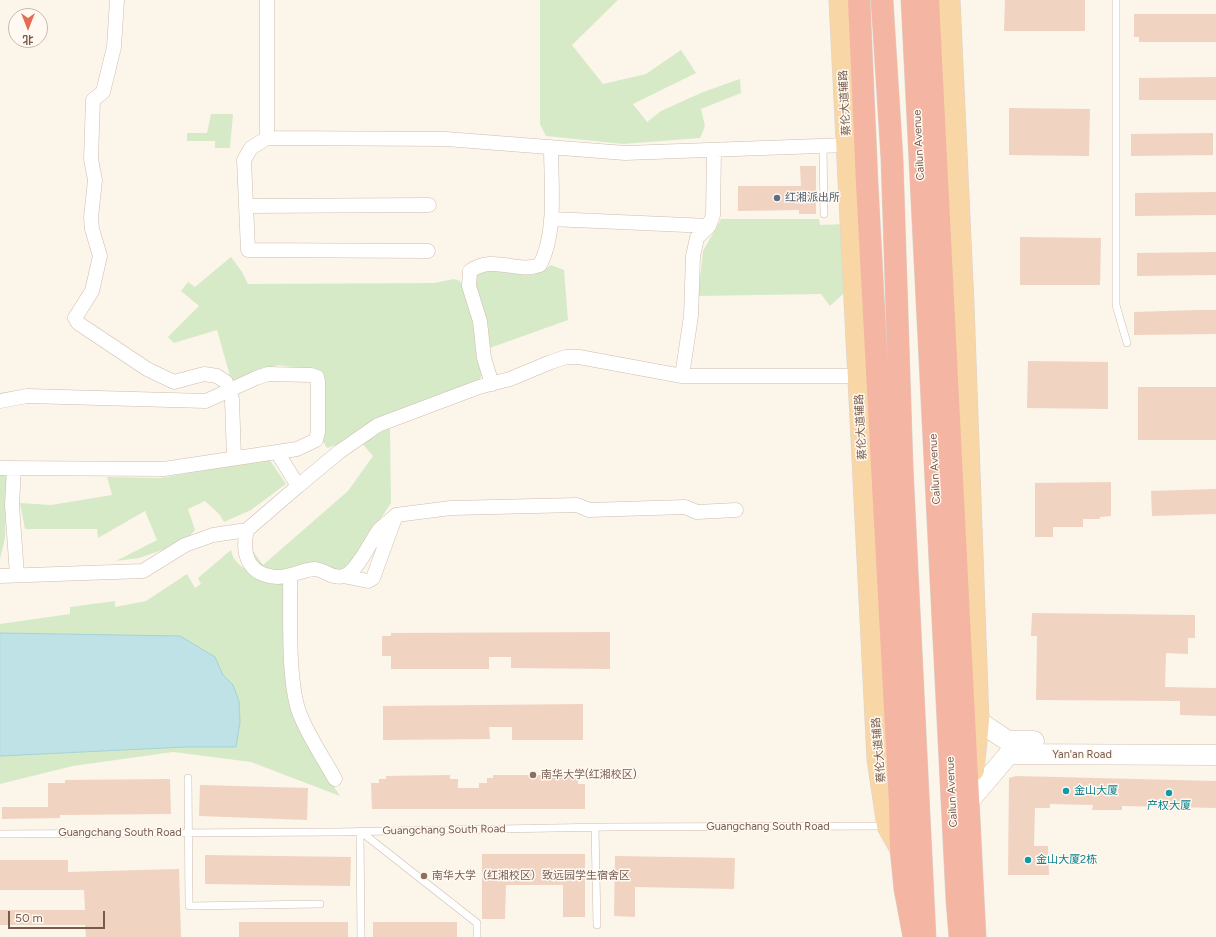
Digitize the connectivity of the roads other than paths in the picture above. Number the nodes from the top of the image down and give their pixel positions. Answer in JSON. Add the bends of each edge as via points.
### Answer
{"nodes":[{"id":1,"x":117,"y":0,"type":"edge"},
{"id":2,"x":268,"y":0,"type":"edge"},
{"id":3,"x":840,"y":0,"type":"edge"},
{"id":4,"x":859,"y":0,"type":"edge"},
{"id":5,"x":882,"y":0,"type":"edge"},
{"id":6,"x":912,"y":0,"type":"edge"},
{"id":7,"x":928,"y":0,"type":"edge"},
{"id":8,"x":949,"y":0,"type":"edge"},
{"id":9,"x":1116,"y":0,"type":"edge"},
{"id":10,"x":267,"y":138,"type":"junction"},
{"id":11,"x":847,"y":145,"type":"junction"},
{"id":12,"x":823,"y":146,"type":"junction"},
{"id":13,"x":551,"y":147,"type":"junction"},
{"id":14,"x":714,"y":152,"type":"junction"},
{"id":15,"x":428,"y":205,"type":"dead end"},
{"id":16,"x":246,"y":206,"type":"junction"},
{"id":17,"x":824,"y":214,"type":"dead end"},
{"id":18,"x":552,"y":219,"type":"junction"},
{"id":19,"x":709,"y":226,"type":"junction"},
{"id":20,"x":428,"y":251,"type":"dead end"},
{"id":21,"x":1127,"y":343,"type":"dead end"},
{"id":22,"x":682,"y":376,"type":"junction"},
{"id":23,"x":859,"y":376,"type":"junction"},
{"id":24,"x":492,"y":384,"type":"junction"},
{"id":25,"x":229,"y":390,"type":"junction"},
{"id":26,"x":0,"y":401,"type":"edge"},
{"id":27,"x":277,"y":452,"type":"junction"},
{"id":28,"x":234,"y":458,"type":"junction"},
{"id":29,"x":7,"y":468,"type":"edge"},
{"id":30,"x":298,"y":486,"type":"junction"},
{"id":31,"x":736,"y":510,"type":"dead end"},
{"id":32,"x":396,"y":515,"type":"junction"},
{"id":33,"x":247,"y":530,"type":"junction"},
{"id":34,"x":16,"y":575,"type":"junction"},
{"id":35,"x":290,"y":575,"type":"junction"},
{"id":36,"x":0,"y":576,"type":"edge"},
{"id":37,"x":343,"y":576,"type":"junction"},
{"id":38,"x":978,"y":721,"type":"junction"},
{"id":39,"x":1216,"y":742,"type":"edge"},
{"id":40,"x":1216,"y":755,"type":"edge"},
{"id":41,"x":188,"y":778,"type":"dead end"},
{"id":42,"x":335,"y":779,"type":"dead end"},
{"id":43,"x":969,"y":801,"type":"junction"},
{"id":44,"x":888,"y":826,"type":"junction"},
{"id":45,"x":595,"y":827,"type":"junction"},
{"id":46,"x":360,"y":831,"type":"junction"},
{"id":47,"x":189,"y":832,"type":"junction"},
{"id":48,"x":0,"y":834,"type":"edge"},
{"id":49,"x":901,"y":849,"type":"junction"},
{"id":50,"x":320,"y":904,"type":"dead end"},
{"id":51,"x":597,"y":925,"type":"dead end"},
{"id":52,"x":361,"y":937,"type":"edge"},
{"id":53,"x":477,"y":937,"type":"edge"},
{"id":54,"x":914,"y":937,"type":"edge"},
{"id":55,"x":925,"y":937,"type":"edge"},
{"id":56,"x":960,"y":937,"type":"edge"},
{"id":57,"x":974,"y":937,"type":"edge"}],
"edges":[{"from":1,"to":25,"type":"street","via":[[114,47],[103,92],[93,100],[91,160],[95,180],[91,218],[100,256],[92,291],[75,318],[78,323],[147,369],[174,382],[204,374],[217,376],[226,382]]},
{"from":2,"to":10,"type":"street"},
{"from":3,"to":11,"type":"main road","name":"蔡伦大道辅路"},
{"from":4,"to":49,"type":"highway"},
{"from":5,"to":55,"type":"highway","via":[[892,159],[902,466]]},
{"from":6,"to":56,"type":"highway","name":"Cailun Avenue"},
{"from":7,"to":43,"type":"highway"},
{"from":8,"to":38,"type":"main road"},
{"from":9,"to":21,"type":"lane","via":[[1116,305]]},
{"from":10,"to":13,"type":"street","via":[[446,139]]},
{"from":10,"to":16,"type":"street","via":[[251,148],[244,160]]},
{"from":11,"to":12,"type":"street"},
{"from":11,"to":23,"type":"main road","name":"蔡伦大道辅路"},
{"from":12,"to":14,"type":"street"},
{"from":12,"to":17,"type":"lane"},
{"from":13,"to":14,"type":"street","via":[[625,153]]},
{"from":13,"to":18,"type":"street"},
{"from":14,"to":19,"type":"street","via":[[712,215]]},
{"from":15,"to":16,"type":"street"},
{"from":16,"to":20,"type":"street","via":[[248,250]]},
{"from":18,"to":19,"type":"street"},
{"from":18,"to":24,"type":"street","via":[[540,265],[522,268],[489,264],[478,265],[470,271],[469,286],[480,321],[484,358]]},
{"from":19,"to":22,"type":"street","via":[[697,238],[693,256],[691,316]]},
{"from":22,"to":23,"type":"street"},
{"from":22,"to":24,"type":"street","via":[[579,357],[566,357]]},
{"from":23,"to":44,"type":"main road","name":"蔡伦大道辅路","via":[[878,759]]},
{"from":24,"to":30,"type":"street","via":[[479,386],[378,425],[339,452]]},
{"from":25,"to":26,"type":"street","via":[[206,401],[27,396]]},
{"from":25,"to":27,"type":"street","via":[[268,374],[317,377],[316,440],[297,449]]},
{"from":25,"to":28,"type":"street","via":[[232,399]]},
{"from":27,"to":28,"type":"street"},
{"from":27,"to":30,"type":"street"},
{"from":28,"to":29,"type":"street","via":[[164,469]]},
{"from":29,"to":34,"type":"street"},
{"from":30,"to":33,"type":"street"},
{"from":31,"to":32,"type":"street","via":[[697,512],[685,507],[589,510],[577,505],[451,508]]},
{"from":32,"to":37,"type":"street","via":[[380,530],[353,569]]},
{"from":32,"to":37,"type":"street","via":[[373,578],[368,581]]},
{"from":33,"to":34,"type":"street","via":[[213,535],[185,546],[143,571]]},
{"from":33,"to":35,"type":"street","via":[[244,540],[250,565],[260,572],[278,577]]},
{"from":34,"to":36,"type":"street"},
{"from":35,"to":37,"type":"street","via":[[315,569],[332,576]]},
{"from":35,"to":42,"type":"street","via":[[291,652],[295,694],[307,730]]},
{"from":38,"to":39,"type":"main road","name":"Yan'an Road","via":[[1008,741]]},
{"from":38,"to":43,"type":"main road"},
{"from":40,"to":43,"type":"main road","name":"Yan'an Road","via":[[1009,754]]},
{"from":41,"to":47,"type":"lane"},
{"from":43,"to":57,"type":"highway"},
{"from":44,"to":45,"type":"lane","name":"Guangchang South Road"},
{"from":44,"to":49,"type":"main road","name":"蔡伦大道辅路"},
{"from":45,"to":46,"type":"lane","name":"Guangchang South Road"},
{"from":45,"to":51,"type":"lane"},
{"from":46,"to":47,"type":"lane","name":"Guangchang South Road"},
{"from":46,"to":52,"type":"lane"},
{"from":46,"to":53,"type":"lane","via":[[477,923]]},
{"from":47,"to":48,"type":"lane","name":"Guangchang South Road"},
{"from":47,"to":50,"type":"lane","via":[[189,906]]},
{"from":49,"to":54,"type":"highway","via":[[904,888]]}]}
